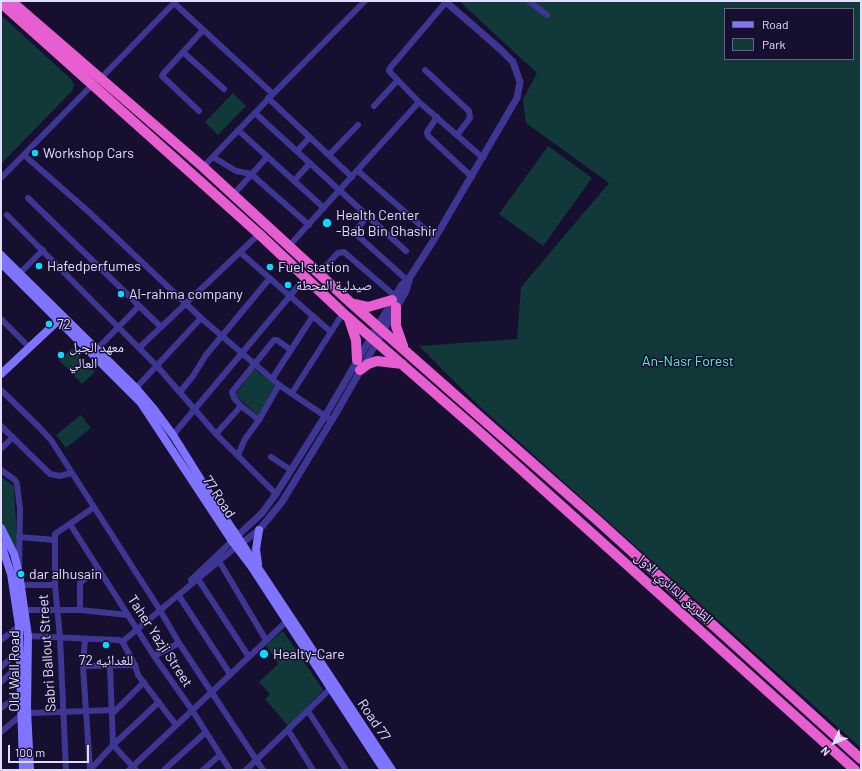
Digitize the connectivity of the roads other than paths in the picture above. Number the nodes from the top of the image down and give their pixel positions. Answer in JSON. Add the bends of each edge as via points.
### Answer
{"nodes":[{"id":1,"x":11,"y":1,"type":"edge"},
{"id":2,"x":365,"y":1,"type":"edge"},
{"id":3,"x":529,"y":1,"type":"edge"},
{"id":4,"x":175,"y":2,"type":"edge"},
{"id":5,"x":449,"y":2,"type":"edge"},
{"id":6,"x":1,"y":3,"type":"edge"},
{"id":7,"x":546,"y":15,"type":"dead end"},
{"id":8,"x":203,"y":30,"type":"junction"},
{"id":9,"x":183,"y":52,"type":"junction"},
{"id":10,"x":425,"y":70,"type":"dead end"},
{"id":11,"x":102,"y":77,"type":"junction"},
{"id":12,"x":397,"y":81,"type":"junction"},
{"id":13,"x":93,"y":84,"type":"junction"},
{"id":14,"x":224,"y":90,"type":"dead end"},
{"id":15,"x":271,"y":96,"type":"junction"},
{"id":16,"x":419,"y":102,"type":"junction"},
{"id":17,"x":374,"y":106,"type":"dead end"},
{"id":18,"x":199,"y":111,"type":"dead end"},
{"id":19,"x":255,"y":113,"type":"junction"},
{"id":20,"x":437,"y":117,"type":"junction"},
{"id":21,"x":358,"y":125,"type":"dead end"},
{"id":22,"x":238,"y":130,"type":"junction"},
{"id":23,"x":457,"y":135,"type":"junction"},
{"id":24,"x":310,"y":137,"type":"junction"},
{"id":25,"x":297,"y":151,"type":"junction"},
{"id":26,"x":24,"y":155,"type":"junction"},
{"id":27,"x":329,"y":155,"type":"junction"},
{"id":28,"x":213,"y":157,"type":"junction"},
{"id":29,"x":267,"y":157,"type":"junction"},
{"id":30,"x":483,"y":158,"type":"junction"},
{"id":31,"x":310,"y":163,"type":"junction"},
{"id":32,"x":203,"y":167,"type":"junction"},
{"id":33,"x":358,"y":171,"type":"junction"},
{"id":34,"x":251,"y":174,"type":"junction"},
{"id":35,"x":352,"y":177,"type":"junction"},
{"id":36,"x":472,"y":177,"type":"junction"},
{"id":37,"x":1,"y":178,"type":"edge"},
{"id":38,"x":294,"y":181,"type":"junction"},
{"id":39,"x":340,"y":191,"type":"junction"},
{"id":40,"x":233,"y":194,"type":"junction"},
{"id":41,"x":28,"y":198,"type":"dead end"},
{"id":42,"x":324,"y":208,"type":"junction"},
{"id":43,"x":7,"y":215,"type":"dead end"},
{"id":44,"x":367,"y":216,"type":"junction"},
{"id":45,"x":309,"y":225,"type":"junction"},
{"id":46,"x":259,"y":234,"type":"junction"},
{"id":47,"x":435,"y":238,"type":"junction"},
{"id":48,"x":289,"y":246,"type":"junction"},
{"id":49,"x":42,"y":250,"type":"junction"},
{"id":50,"x":406,"y":251,"type":"dead end"},
{"id":51,"x":241,"y":252,"type":"junction"},
{"id":52,"x":1,"y":255,"type":"edge"},
{"id":53,"x":1,"y":264,"type":"edge"},
{"id":54,"x":20,"y":273,"type":"junction"},
{"id":55,"x":319,"y":274,"type":"junction"},
{"id":56,"x":270,"y":278,"type":"junction"},
{"id":57,"x":305,"y":278,"type":"junction"},
{"id":58,"x":408,"y":278,"type":"junction"},
{"id":59,"x":290,"y":295,"type":"junction"},
{"id":60,"x":395,"y":301,"type":"junction"},
{"id":61,"x":185,"y":304,"type":"junction"},
{"id":62,"x":352,"y":304,"type":"junction"},
{"id":63,"x":139,"y":306,"type":"junction"},
{"id":64,"x":345,"y":315,"type":"junction"},
{"id":65,"x":313,"y":316,"type":"junction"},
{"id":66,"x":61,"y":318,"type":"junction"},
{"id":67,"x":201,"y":318,"type":"junction"},
{"id":68,"x":1,"y":319,"type":"edge"},
{"id":69,"x":119,"y":327,"type":"junction"},
{"id":70,"x":161,"y":327,"type":"junction"},
{"id":71,"x":380,"y":328,"type":"junction"},
{"id":72,"x":331,"y":332,"type":"junction"},
{"id":73,"x":223,"y":336,"type":"junction"},
{"id":74,"x":373,"y":339,"type":"junction"},
{"id":75,"x":30,"y":348,"type":"junction"},
{"id":76,"x":139,"y":348,"type":"junction"},
{"id":77,"x":97,"y":349,"type":"junction"},
{"id":78,"x":291,"y":350,"type":"junction"},
{"id":79,"x":405,"y":350,"type":"junction"},
{"id":80,"x":242,"y":352,"type":"junction"},
{"id":81,"x":357,"y":360,"type":"junction"},
{"id":82,"x":255,"y":363,"type":"junction"},
{"id":83,"x":402,"y":364,"type":"junction"},
{"id":84,"x":157,"y":366,"type":"junction"},
{"id":85,"x":360,"y":370,"type":"junction"},
{"id":86,"x":1,"y":374,"type":"edge"},
{"id":87,"x":272,"y":379,"type":"junction"},
{"id":88,"x":279,"y":385,"type":"junction"},
{"id":89,"x":136,"y":388,"type":"junction"},
{"id":90,"x":1,"y":390,"type":"edge"},
{"id":91,"x":180,"y":392,"type":"junction"},
{"id":92,"x":292,"y":393,"type":"junction"},
{"id":93,"x":241,"y":406,"type":"junction"},
{"id":94,"x":196,"y":411,"type":"junction"},
{"id":95,"x":328,"y":418,"type":"junction"},
{"id":96,"x":259,"y":420,"type":"junction"},
{"id":97,"x":1,"y":426,"type":"edge"},
{"id":98,"x":216,"y":434,"type":"junction"},
{"id":99,"x":173,"y":436,"type":"junction"},
{"id":100,"x":12,"y":438,"type":"junction"},
{"id":101,"x":1,"y":449,"type":"edge"},
{"id":102,"x":238,"y":455,"type":"junction"},
{"id":103,"x":271,"y":457,"type":"dead end"},
{"id":104,"x":1,"y":470,"type":"edge"},
{"id":105,"x":291,"y":470,"type":"junction"},
{"id":106,"x":71,"y":473,"type":"junction"},
{"id":107,"x":276,"y":494,"type":"junction"},
{"id":108,"x":93,"y":508,"type":"junction"},
{"id":109,"x":70,"y":524,"type":"junction"},
{"id":110,"x":259,"y":530,"type":"junction"},
{"id":111,"x":2,"y":533,"type":"edge"},
{"id":112,"x":19,"y":537,"type":"junction"},
{"id":113,"x":55,"y":538,"type":"junction"},
{"id":114,"x":237,"y":542,"type":"junction"},
{"id":115,"x":1,"y":544,"type":"edge"},
{"id":116,"x":219,"y":561,"type":"junction"},
{"id":117,"x":259,"y":567,"type":"junction"},
{"id":118,"x":98,"y":568,"type":"junction"},
{"id":119,"x":18,"y":571,"type":"junction"},
{"id":120,"x":198,"y":580,"type":"junction"},
{"id":121,"x":22,"y":585,"type":"junction"},
{"id":122,"x":55,"y":585,"type":"junction"},
{"id":123,"x":179,"y":596,"type":"junction"},
{"id":124,"x":25,"y":610,"type":"junction"},
{"id":125,"x":80,"y":610,"type":"junction"},
{"id":126,"x":57,"y":611,"type":"junction"},
{"id":127,"x":160,"y":611,"type":"junction"},
{"id":128,"x":128,"y":615,"type":"junction"},
{"id":129,"x":287,"y":621,"type":"junction"},
{"id":130,"x":19,"y":626,"type":"junction"},
{"id":131,"x":138,"y":630,"type":"junction"},
{"id":132,"x":28,"y":636,"type":"junction"},
{"id":133,"x":60,"y":638,"type":"junction"},
{"id":134,"x":85,"y":639,"type":"junction"},
{"id":135,"x":1,"y":640,"type":"edge"},
{"id":136,"x":266,"y":640,"type":"junction"},
{"id":137,"x":122,"y":642,"type":"junction"},
{"id":138,"x":179,"y":643,"type":"junction"},
{"id":139,"x":20,"y":652,"type":"junction"},
{"id":140,"x":154,"y":656,"type":"junction"},
{"id":141,"x":249,"y":657,"type":"junction"},
{"id":142,"x":20,"y":665,"type":"junction"},
{"id":143,"x":135,"y":665,"type":"junction"},
{"id":144,"x":83,"y":666,"type":"junction"},
{"id":145,"x":110,"y":666,"type":"junction"},
{"id":146,"x":1,"y":667,"type":"edge"},
{"id":147,"x":230,"y":674,"type":"junction"},
{"id":148,"x":1,"y":682,"type":"edge"},
{"id":149,"x":144,"y":682,"type":"junction"},
{"id":150,"x":332,"y":687,"type":"junction"},
{"id":151,"x":211,"y":692,"type":"junction"},
{"id":152,"x":21,"y":694,"type":"junction"},
{"id":153,"x":159,"y":702,"type":"junction"},
{"id":154,"x":1,"y":708,"type":"edge"},
{"id":155,"x":192,"y":710,"type":"junction"},
{"id":156,"x":308,"y":711,"type":"junction"},
{"id":157,"x":63,"y":712,"type":"junction"},
{"id":158,"x":86,"y":712,"type":"junction"},
{"id":159,"x":24,"y":713,"type":"junction"},
{"id":160,"x":112,"y":713,"type":"junction"},
{"id":161,"x":176,"y":726,"type":"junction"},
{"id":162,"x":288,"y":730,"type":"junction"},
{"id":163,"x":1,"y":732,"type":"edge"},
{"id":164,"x":206,"y":732,"type":"junction"},
{"id":165,"x":113,"y":745,"type":"junction"},
{"id":166,"x":220,"y":755,"type":"junction"},
{"id":167,"x":256,"y":759,"type":"junction"},
{"id":168,"x":861,"y":759,"type":"edge"},
{"id":169,"x":20,"y":768,"type":"edge"},
{"id":170,"x":132,"y":769,"type":"edge"},
{"id":171,"x":30,"y":770,"type":"edge"},
{"id":172,"x":66,"y":770,"type":"edge"},
{"id":173,"x":90,"y":770,"type":"edge"},
{"id":174,"x":164,"y":770,"type":"edge"},
{"id":175,"x":203,"y":770,"type":"edge"},
{"id":176,"x":230,"y":770,"type":"edge"},
{"id":177,"x":246,"y":770,"type":"edge"},
{"id":178,"x":263,"y":770,"type":"edge"},
{"id":179,"x":314,"y":770,"type":"edge"},
{"id":180,"x":346,"y":770,"type":"edge"},
{"id":181,"x":384,"y":770,"type":"edge"},
{"id":182,"x":392,"y":770,"type":"edge"},
{"id":183,"x":855,"y":770,"type":"edge"}],
"edges":[{"from":1,"to":11,"type":"highway","name":"الطريق الدائري الاول"},
{"from":2,"to":15,"type":"street"},
{"from":3,"to":7,"type":"street"},
{"from":4,"to":8,"type":"street"},
{"from":4,"to":11,"type":"street"},
{"from":5,"to":12,"type":"street","via":[[390,68],[391,76]]},
{"from":5,"to":30,"type":"street","via":[[513,62],[520,82],[517,98]]},
{"from":6,"to":13,"type":"highway","name":"الطريق الدائري الاول"},
{"from":8,"to":9,"type":"street"},
{"from":8,"to":15,"type":"street"},
{"from":9,"to":14,"type":"street"},
{"from":9,"to":18,"type":"street","via":[[162,76]]},
{"from":10,"to":23,"type":"street","via":[[469,110],[470,118]]},
{"from":11,"to":32,"type":"highway","name":"الطريق الدائري الاول"},
{"from":12,"to":16,"type":"street"},
{"from":12,"to":17,"type":"street"},
{"from":13,"to":26,"type":"street"},
{"from":13,"to":46,"type":"highway","name":"الطريق الدائري الاول"},
{"from":15,"to":19,"type":"street"},
{"from":15,"to":24,"type":"street"},
{"from":16,"to":20,"type":"street"},
{"from":16,"to":33,"type":"street"},
{"from":19,"to":22,"type":"street"},
{"from":19,"to":25,"type":"street"},
{"from":20,"to":23,"type":"street"},
{"from":20,"to":36,"type":"street","via":[[427,132],[428,136]]},
{"from":21,"to":27,"type":"street"},
{"from":22,"to":28,"type":"street"},
{"from":22,"to":29,"type":"street"},
{"from":23,"to":30,"type":"street"},
{"from":24,"to":25,"type":"street"},
{"from":24,"to":27,"type":"street"},
{"from":25,"to":31,"type":"street"},
{"from":26,"to":37,"type":"street"},
{"from":26,"to":61,"type":"street","via":[[118,239]]},
{"from":27,"to":35,"type":"street"},
{"from":28,"to":32,"type":"street"},
{"from":28,"to":34,"type":"street","via":[[236,171]]},
{"from":29,"to":34,"type":"street"},
{"from":29,"to":38,"type":"street"},
{"from":30,"to":36,"type":"street"},
{"from":31,"to":38,"type":"street"},
{"from":31,"to":39,"type":"street"},
{"from":32,"to":40,"type":"highway","name":"الطريق الدائري الاول"},
{"from":33,"to":35,"type":"street"},
{"from":33,"to":47,"type":"street"},
{"from":34,"to":40,"type":"street"},
{"from":34,"to":45,"type":"street"},
{"from":35,"to":39,"type":"street"},
{"from":36,"to":47,"type":"street"},
{"from":38,"to":42,"type":"street"},
{"from":39,"to":42,"type":"street"},
{"from":39,"to":44,"type":"street"},
{"from":40,"to":48,"type":"highway","name":"الطريق الدائري الاول"},
{"from":41,"to":63,"type":"street"},
{"from":42,"to":45,"type":"street"},
{"from":43,"to":49,"type":"street"},
{"from":44,"to":50,"type":"street"},
{"from":44,"to":58,"type":"street","via":[[356,231],[358,235]]},
{"from":45,"to":48,"type":"street"},
{"from":46,"to":51,"type":"street"},
{"from":46,"to":57,"type":"highway","name":"الطريق الدائري الاول"},
{"from":47,"to":58,"type":"street"},
{"from":48,"to":55,"type":"highway","name":"الطريق الدائري الاول"},
{"from":49,"to":54,"type":"street"},
{"from":49,"to":69,"type":"street"},
{"from":51,"to":56,"type":"street"},
{"from":51,"to":61,"type":"street"},
{"from":52,"to":54,"type":"main road"},
{"from":53,"to":66,"type":"main road","name":"77 Road"},
{"from":54,"to":66,"type":"main road"},
{"from":55,"to":60,"type":"street","via":[[338,253],[344,252]]},
{"from":55,"to":62,"type":"highway","name":"الطريق الدائري الاول"},
{"from":56,"to":59,"type":"street"},
{"from":56,"to":73,"type":"street"},
{"from":57,"to":59,"type":"street"},
{"from":57,"to":64,"type":"highway","name":"الطريق الدائري الاول"},
{"from":58,"to":60,"type":"street"},
{"from":58,"to":60,"type":"street","via":[[408,288]]},
{"from":59,"to":65,"type":"street"},
{"from":59,"to":80,"type":"street"},
{"from":60,"to":62,"type":"highway","via":[[368,307]]},
{"from":60,"to":71,"type":"street"},
{"from":60,"to":79,"type":"highway","via":[[396,326]]},
{"from":61,"to":67,"type":"street"},
{"from":61,"to":70,"type":"street"},
{"from":62,"to":71,"type":"highway","name":"الطريق الدائري الاول"},
{"from":63,"to":69,"type":"street"},
{"from":63,"to":70,"type":"street"},
{"from":64,"to":72,"type":"street"},
{"from":64,"to":74,"type":"highway","name":"الطريق الدائري الاول"},
{"from":64,"to":81,"type":"highway","via":[[356,340]]},
{"from":65,"to":72,"type":"street"},
{"from":65,"to":78,"type":"street"},
{"from":66,"to":75,"type":"main road"},
{"from":66,"to":77,"type":"main road"},
{"from":66,"to":114,"type":"main road","name":"77 Road","via":[[141,403]]},
{"from":67,"to":73,"type":"street"},
{"from":67,"to":84,"type":"street"},
{"from":68,"to":75,"type":"street"},
{"from":69,"to":76,"type":"street"},
{"from":69,"to":77,"type":"street"},
{"from":70,"to":76,"type":"street"},
{"from":71,"to":74,"type":"street"},
{"from":71,"to":79,"type":"highway","name":"الطريق الدائري الاول"},
{"from":72,"to":92,"type":"street"},
{"from":73,"to":80,"type":"street"},
{"from":73,"to":91,"type":"street","via":[[201,361],[194,376]]},
{"from":74,"to":81,"type":"street"},
{"from":74,"to":83,"type":"highway","name":"الطريق الدائري الاول"},
{"from":74,"to":85,"type":"street"},
{"from":75,"to":86,"type":"main road"},
{"from":76,"to":84,"type":"street"},
{"from":77,"to":89,"type":"main road"},
{"from":78,"to":82,"type":"street","via":[[275,340]]},
{"from":78,"to":87,"type":"street"},
{"from":79,"to":168,"type":"highway","name":"الطريق الدائري الاول"},
{"from":80,"to":82,"type":"street"},
{"from":80,"to":94,"type":"street"},
{"from":81,"to":95,"type":"street"},
{"from":82,"to":87,"type":"street"},
{"from":82,"to":93,"type":"street","via":[[232,392]]},
{"from":83,"to":85,"type":"highway","via":[[377,361]]},
{"from":83,"to":183,"type":"highway","name":"الطريق الدائري الاول"},
{"from":84,"to":89,"type":"street"},
{"from":84,"to":91,"type":"street"},
{"from":85,"to":95,"type":"street"},
{"from":87,"to":88,"type":"street"},
{"from":88,"to":92,"type":"street"},
{"from":88,"to":96,"type":"street"},
{"from":89,"to":99,"type":"main road"},
{"from":90,"to":106,"type":"street","via":[[46,434]]},
{"from":91,"to":94,"type":"street"},
{"from":92,"to":95,"type":"street"},
{"from":93,"to":96,"type":"street"},
{"from":93,"to":98,"type":"street"},
{"from":94,"to":98,"type":"street"},
{"from":94,"to":99,"type":"street"},
{"from":95,"to":105,"type":"street"},
{"from":95,"to":110,"type":"street","via":[[282,502]]},
{"from":96,"to":102,"type":"street","via":[[245,439]]},
{"from":97,"to":100,"type":"street"},
{"from":98,"to":102,"type":"street"},
{"from":99,"to":114,"type":"main road"},
{"from":100,"to":101,"type":"street"},
{"from":100,"to":106,"type":"street","via":[[50,474],[60,476]]},
{"from":102,"to":107,"type":"street"},
{"from":103,"to":105,"type":"street"},
{"from":104,"to":112,"type":"street","via":[[17,484],[20,509]]},
{"from":105,"to":107,"type":"street"},
{"from":106,"to":108,"type":"street"},
{"from":107,"to":114,"type":"street"},
{"from":108,"to":109,"type":"street"},
{"from":108,"to":127,"type":"street"},
{"from":109,"to":113,"type":"street"},
{"from":109,"to":118,"type":"street","name":"Taher Yazji Street"},
{"from":110,"to":114,"type":"street"},
{"from":110,"to":117,"type":"main road","via":[[256,549]]},
{"from":111,"to":119,"type":"main road","name":"Old Wall Road","via":[[14,554]]},
{"from":112,"to":113,"type":"street"},
{"from":112,"to":119,"type":"street"},
{"from":113,"to":122,"type":"street","name":"Sabri Ballout Street"},
{"from":114,"to":116,"type":"street"},
{"from":114,"to":117,"type":"main road"},
{"from":114,"to":127,"type":"street"},
{"from":114,"to":129,"type":"main road","name":"77 Road"},
{"from":115,"to":130,"type":"main road","name":"Old Wall Road","via":[[12,574]]},
{"from":116,"to":120,"type":"street"},
{"from":116,"to":136,"type":"street"},
{"from":117,"to":150,"type":"main road"},
{"from":118,"to":125,"type":"street","via":[[80,583]]},
{"from":118,"to":128,"type":"street","name":"Taher Yazji Street"},
{"from":119,"to":121,"type":"main road","name":"Old Wall Road"},
{"from":120,"to":123,"type":"street"},
{"from":120,"to":141,"type":"street"},
{"from":121,"to":122,"type":"street"},
{"from":121,"to":124,"type":"main road","name":"Old Wall Road"},
{"from":122,"to":126,"type":"street","name":"Sabri Ballout Street"},
{"from":123,"to":127,"type":"street"},
{"from":123,"to":147,"type":"street"},
{"from":124,"to":126,"type":"street"},
{"from":124,"to":132,"type":"main road","name":"Old Wall Road"},
{"from":125,"to":126,"type":"street"},
{"from":125,"to":128,"type":"street"},
{"from":126,"to":133,"type":"street","name":"Sabri Ballout Street"},
{"from":127,"to":131,"type":"street"},
{"from":127,"to":138,"type":"street"},
{"from":128,"to":131,"type":"street","name":"Taher Yazji Street"},
{"from":129,"to":136,"type":"street"},
{"from":129,"to":150,"type":"main road","name":"77 Road"},
{"from":130,"to":135,"type":"street"},
{"from":130,"to":139,"type":"main road","name":"Old Wall Road"},
{"from":131,"to":137,"type":"street"},
{"from":131,"to":140,"type":"street","name":"Taher Yazji Street"},
{"from":132,"to":133,"type":"street"},
{"from":132,"to":159,"type":"main road","name":"Old Wall Road"},
{"from":133,"to":134,"type":"street"},
{"from":133,"to":157,"type":"street","name":"Sabri Ballout Street"},
{"from":134,"to":137,"type":"street"},
{"from":134,"to":144,"type":"street"},
{"from":136,"to":141,"type":"street"},
{"from":137,"to":143,"type":"street"},
{"from":138,"to":140,"type":"street"},
{"from":138,"to":151,"type":"street"},
{"from":139,"to":142,"type":"main road","name":"Old Wall Road"},
{"from":139,"to":146,"type":"street"},
{"from":140,"to":155,"type":"street","name":"Taher Yazji Street"},
{"from":141,"to":147,"type":"street"},
{"from":142,"to":148,"type":"street"},
{"from":142,"to":152,"type":"main road","name":"Old Wall Road"},
{"from":143,"to":145,"type":"street"},
{"from":143,"to":149,"type":"street","via":[[138,675]]},
{"from":144,"to":145,"type":"street"},
{"from":144,"to":158,"type":"street"},
{"from":145,"to":160,"type":"street"},
{"from":147,"to":151,"type":"street"},
{"from":149,"to":153,"type":"street"},
{"from":149,"to":160,"type":"street"},
{"from":150,"to":156,"type":"street"},
{"from":150,"to":181,"type":"main road","name":"77 Road"},
{"from":150,"to":182,"type":"main road","name":"Road 77"},
{"from":151,"to":155,"type":"street"},
{"from":151,"to":167,"type":"street"},
{"from":152,"to":154,"type":"street"},
{"from":152,"to":159,"type":"main road","name":"Old Wall Road"},
{"from":153,"to":161,"type":"street"},
{"from":153,"to":165,"type":"street"},
{"from":155,"to":161,"type":"street"},
{"from":155,"to":164,"type":"street","name":"Taher Yazji Street"},
{"from":156,"to":162,"type":"street"},
{"from":156,"to":180,"type":"street"},
{"from":157,"to":158,"type":"street"},
{"from":157,"to":159,"type":"street"},
{"from":157,"to":172,"type":"street","name":"Sabri Ballout Street"},
{"from":158,"to":160,"type":"street"},
{"from":158,"to":173,"type":"street"},
{"from":159,"to":163,"type":"street"},
{"from":159,"to":169,"type":"main road","name":"Old Wall Road"},
{"from":159,"to":171,"type":"main road","name":"Old Wall Road"},
{"from":160,"to":165,"type":"street"},
{"from":161,"to":170,"type":"street"},
{"from":162,"to":167,"type":"street"},
{"from":162,"to":179,"type":"street"},
{"from":164,"to":166,"type":"street","name":"Taher Yazji Street"},
{"from":164,"to":174,"type":"street"},
{"from":165,"to":170,"type":"street"},
{"from":165,"to":173,"type":"street"},
{"from":166,"to":175,"type":"street"},
{"from":166,"to":176,"type":"street","name":"Taher Yazji Street"},
{"from":167,"to":177,"type":"street"},
{"from":167,"to":178,"type":"street"}]}
